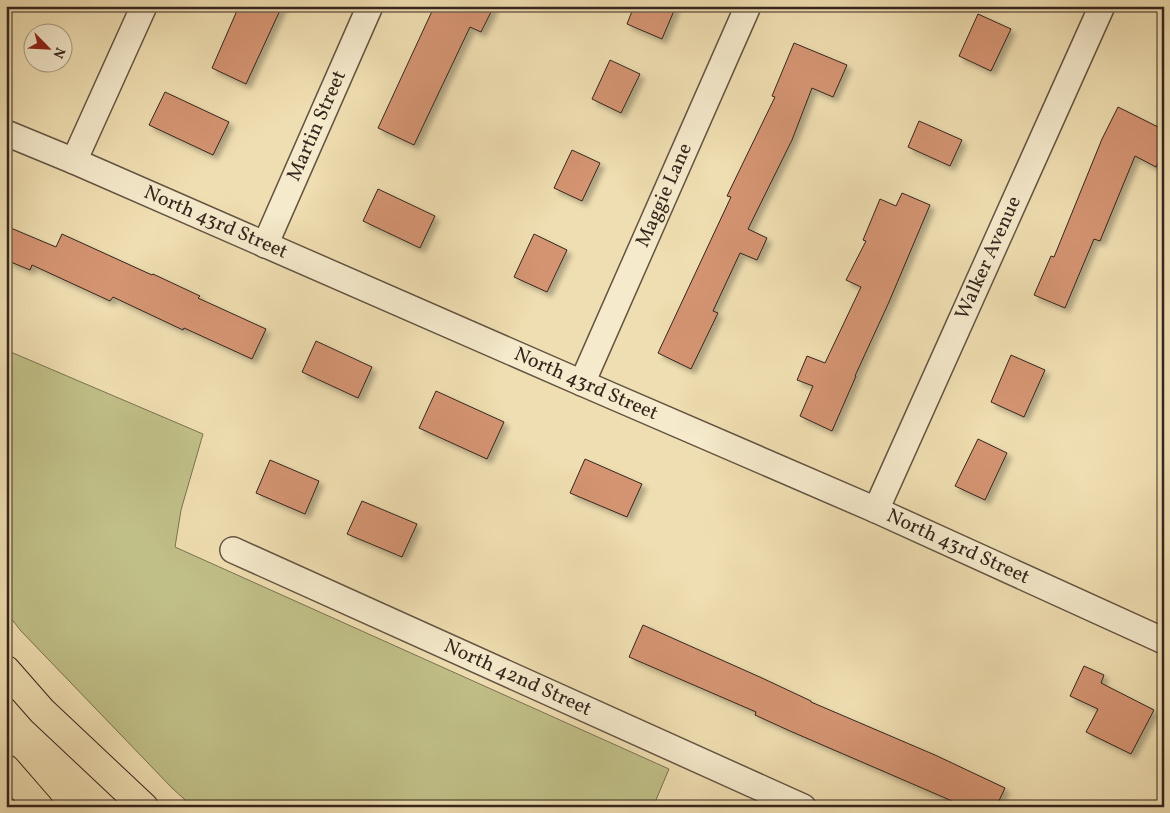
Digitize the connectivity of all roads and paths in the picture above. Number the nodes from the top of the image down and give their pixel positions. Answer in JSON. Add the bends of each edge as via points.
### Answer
{"nodes":[{"id":1,"x":144,"y":6,"type":"edge"},
{"id":2,"x":370,"y":6,"type":"edge"},
{"id":3,"x":748,"y":6,"type":"edge"},
{"id":4,"x":1102,"y":6,"type":"edge"},
{"id":5,"x":6,"y":133,"type":"edge"},
{"id":6,"x":74,"y":161,"type":"junction"},
{"id":7,"x":265,"y":245,"type":"junction"},
{"id":8,"x":582,"y":384,"type":"junction"},
{"id":9,"x":876,"y":510,"type":"junction"},
{"id":10,"x":233,"y":550,"type":"dead end"},
{"id":11,"x":1164,"y":641,"type":"edge"},
{"id":12,"x":6,"y":670,"type":"edge"},
{"id":13,"x":6,"y":769,"type":"edge"},
{"id":14,"x":39,"y":807,"type":"edge"},
{"id":15,"x":144,"y":807,"type":"edge"},
{"id":16,"x":803,"y":807,"type":"edge"}],
"edges":[{"from":1,"to":6,"type":"street"},
{"from":2,"to":7,"type":"street","name":"Martin Street"},
{"from":3,"to":8,"type":"street","name":"Maggie Lane"},
{"from":4,"to":9,"type":"street","name":"Walker Avenue"},
{"from":5,"to":6,"type":"street","name":"North 43rd Street"},
{"from":6,"to":7,"type":"street","name":"North 43rd Street"},
{"from":7,"to":8,"type":"street","name":"North 43rd Street"},
{"from":8,"to":9,"type":"street","name":"North 43rd Street"},
{"from":9,"to":11,"type":"street","name":"North 43rd Street"},
{"from":10,"to":16,"type":"street","name":"North 42nd Street"},
{"from":12,"to":15,"type":"highway","via":[[42,711]]},
{"from":13,"to":14,"type":"highway"}]}
